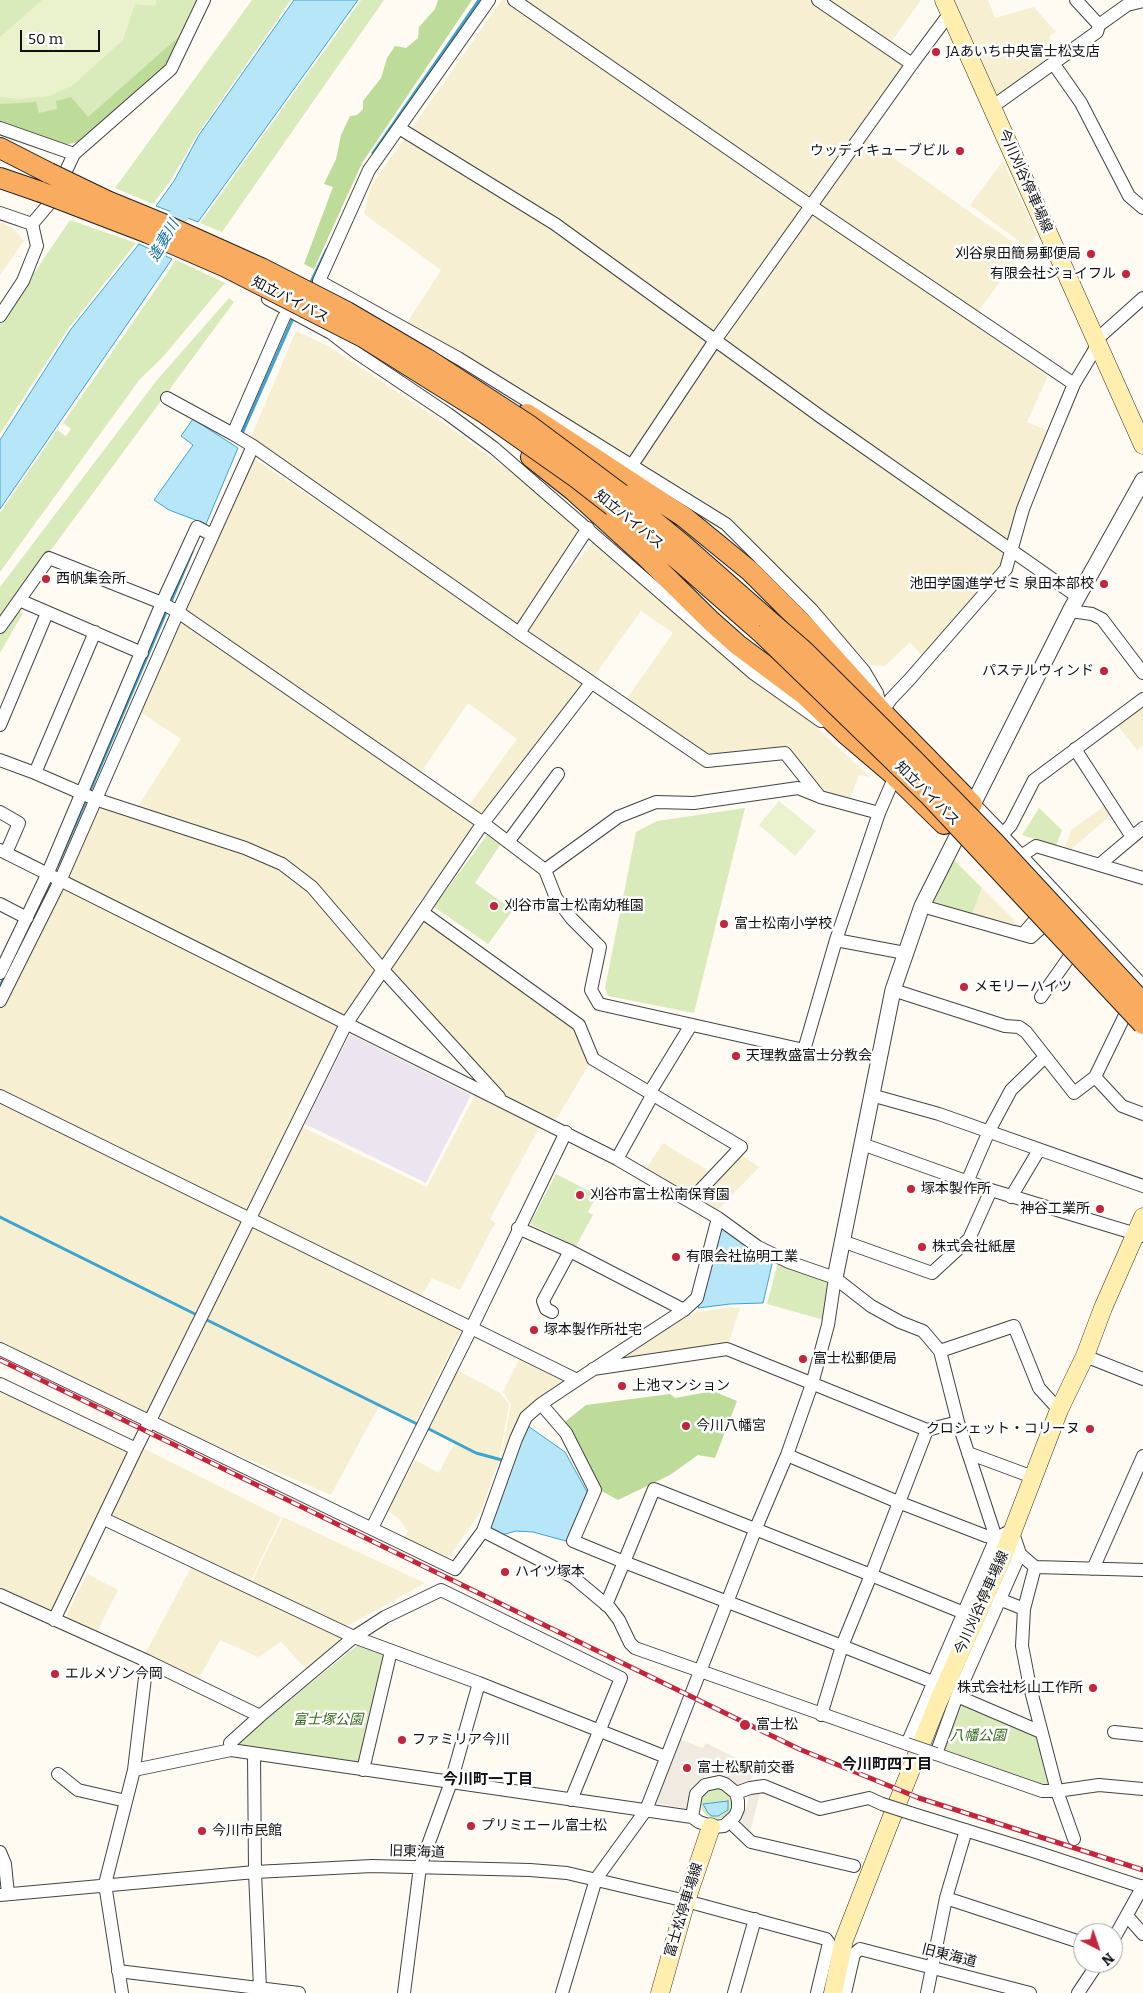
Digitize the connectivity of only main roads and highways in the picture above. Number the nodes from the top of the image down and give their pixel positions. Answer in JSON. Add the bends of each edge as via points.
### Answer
{"nodes":[{"id":1,"x":947,"y":6,"type":"edge"},
{"id":2,"x":0,"y":148,"type":"edge"},
{"id":3,"x":0,"y":157,"type":"edge"},
{"id":4,"x":56,"y":174,"type":"junction"},
{"id":5,"x":0,"y":178,"type":"edge"},
{"id":6,"x":363,"y":337,"type":"junction"},
{"id":7,"x":486,"y":397,"type":"junction"},
{"id":8,"x":1143,"y":445,"type":"edge"},
{"id":9,"x":617,"y":500,"type":"junction"},
{"id":10,"x":765,"y":627,"type":"junction"},
{"id":11,"x":972,"y":804,"type":"road end"},
{"id":12,"x":957,"y":837,"type":"road end"},
{"id":13,"x":1135,"y":1008,"type":"edge"},
{"id":14,"x":1143,"y":1024,"type":"edge"},
{"id":15,"x":1143,"y":1217,"type":"edge"},
{"id":16,"x":1140,"y":1235,"type":"edge"},
{"id":17,"x":711,"y":1827,"type":"road end"},
{"id":18,"x":660,"y":1993,"type":"edge"},
{"id":19,"x":833,"y":1993,"type":"edge"}],
"edges":[{"from":1,"to":8,"type":"main road","name":"今川刈谷停車場線"},
{"from":2,"to":4,"type":"highway"},
{"from":3,"to":4,"type":"highway","name":"知立バイパス"},
{"from":4,"to":7,"type":"highway","name":"知立バイパス","bridge":true,"via":[[107,201],[261,268],[347,312]]},
{"from":5,"to":6,"type":"highway","name":"知立バイパス","bridge":true,"via":[[45,198],[148,233],[226,267]]},
{"from":6,"to":9,"type":"highway","name":"知立バイパス","bridge":true},
{"from":6,"to":12,"type":"highway","via":[[405,373],[550,471],[738,645],[805,695]]},
{"from":7,"to":9,"type":"highway","name":"知立バイパス","bridge":true,"via":[[530,426]]},
{"from":7,"to":11,"type":"highway","via":[[509,402],[684,516],[720,545],[773,593]]},
{"from":9,"to":10,"type":"highway","name":"知立バイパス","via":[[684,545]]},
{"from":10,"to":13,"type":"highway","name":"知立バイパス","bridge":true,"via":[[804,651],[995,843]]},
{"from":10,"to":14,"type":"highway","name":"知立バイパス","bridge":true,"via":[[929,795]]},
{"from":15,"to":16,"type":"main road","name":"今川刈谷停車場線"},
{"from":16,"to":19,"type":"main road","name":"今川刈谷停車場線","via":[[1103,1308],[1059,1410],[1008,1544],[939,1700],[844,1940]]},
{"from":17,"to":18,"type":"main road","name":"富士松停車場線"}]}
